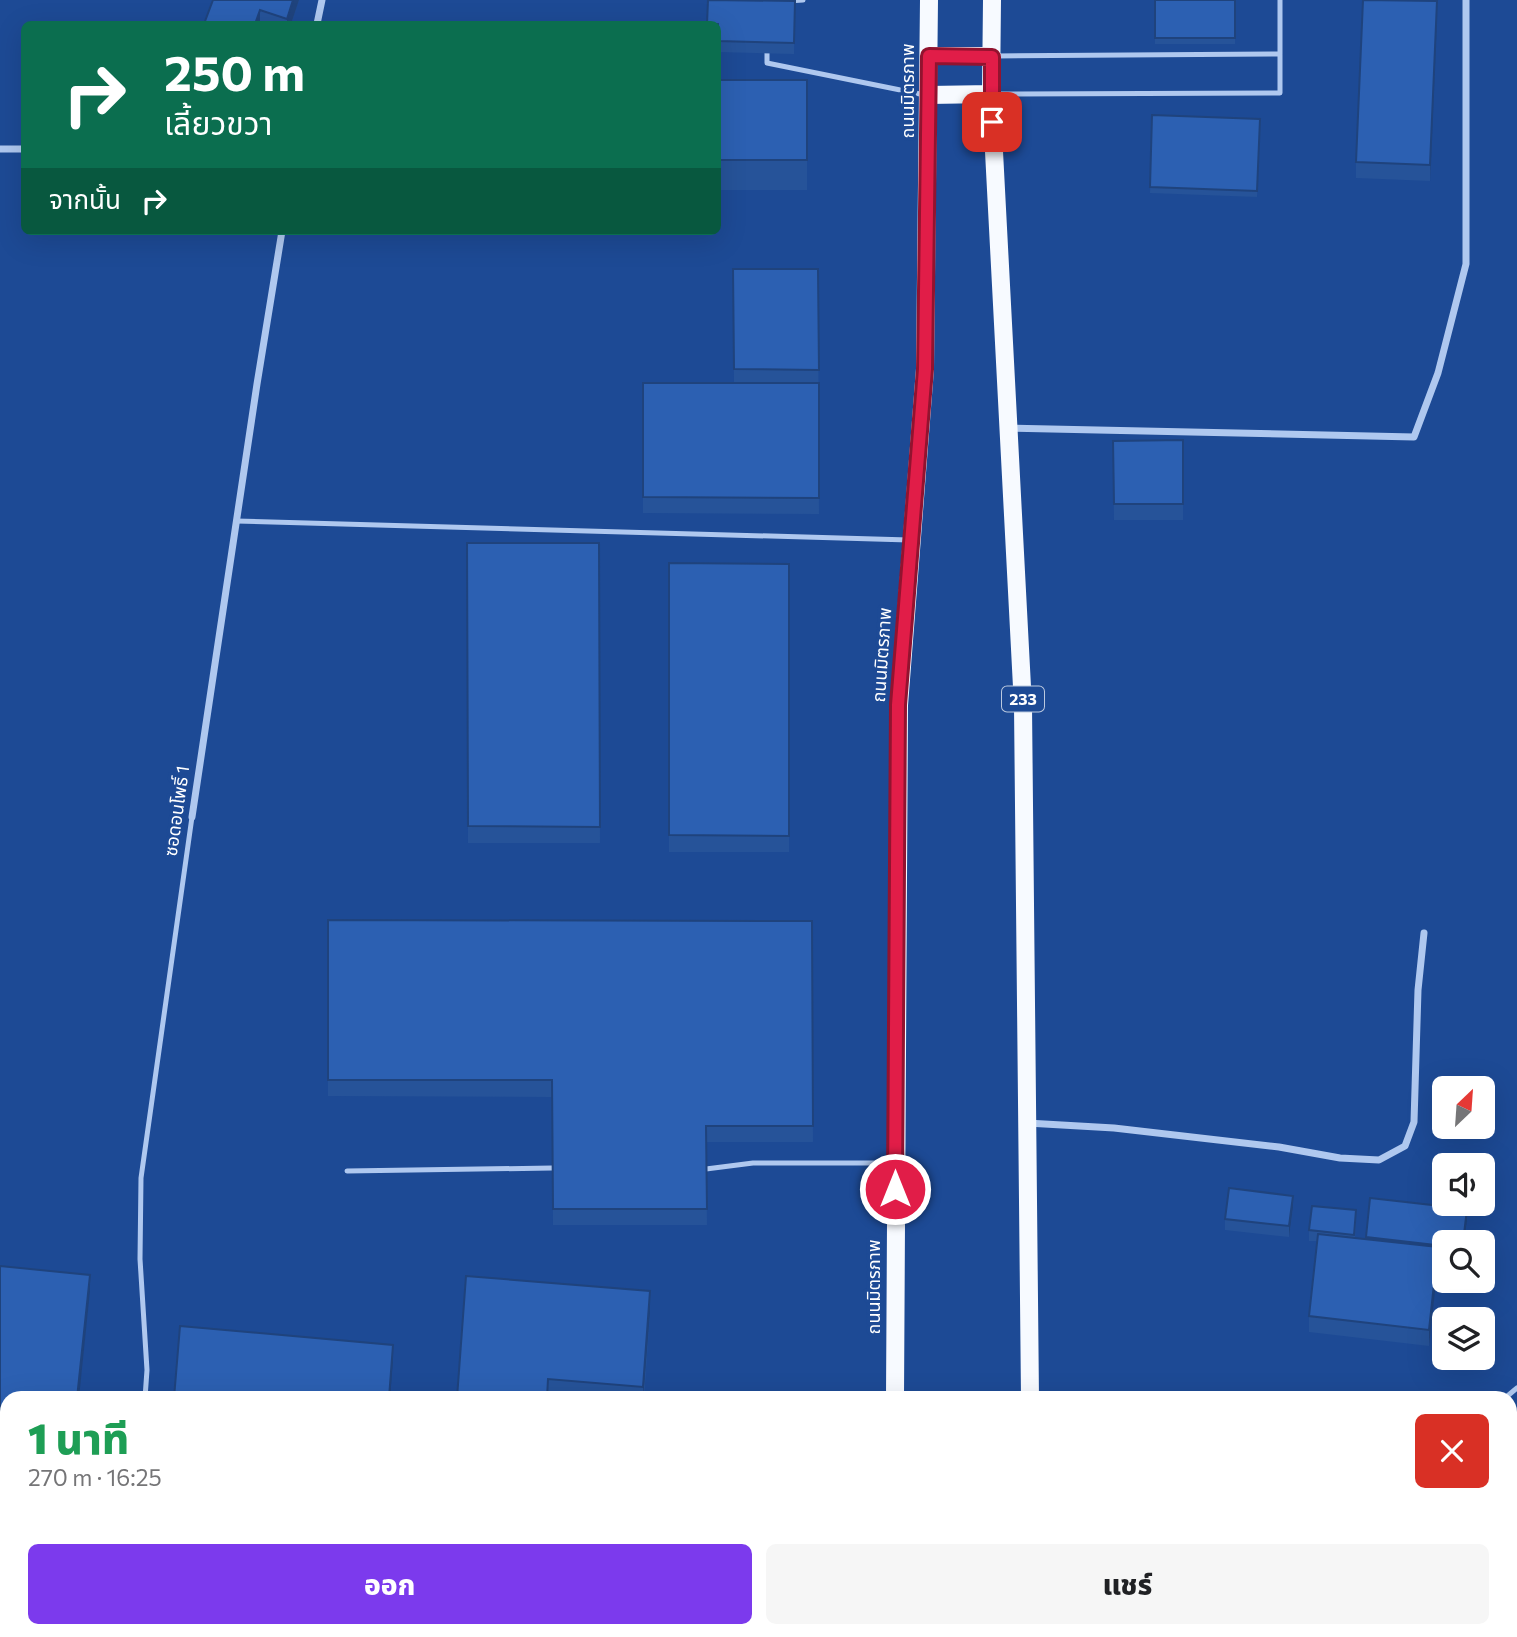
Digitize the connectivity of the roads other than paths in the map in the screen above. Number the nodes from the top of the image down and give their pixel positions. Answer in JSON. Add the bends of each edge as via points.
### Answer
{"nodes":[{"id":1,"x":321,"y":0,"type":"edge"},
{"id":2,"x":803,"y":0,"type":"edge"},
{"id":3,"x":929,"y":0,"type":"edge"},
{"id":4,"x":992,"y":0,"type":"edge"},
{"id":5,"x":1280,"y":0,"type":"edge"},
{"id":6,"x":1466,"y":0,"type":"edge"},
{"id":7,"x":779,"y":2,"type":"edge"},
{"id":8,"x":318,"y":21,"type":"edge"},
{"id":9,"x":767,"y":40,"type":"edge"},
{"id":10,"x":1280,"y":54,"type":"junction"},
{"id":11,"x":929,"y":56,"type":"junction"},
{"id":12,"x":992,"y":57,"type":"junction"},
{"id":13,"x":991,"y":94,"type":"junction"},
{"id":14,"x":929,"y":95,"type":"junction"},
{"id":15,"x":0,"y":149,"type":"edge"},
{"id":16,"x":21,"y":149,"type":"edge"},
{"id":17,"x":281,"y":235,"type":"edge"},
{"id":18,"x":1007,"y":428,"type":"junction"},
{"id":19,"x":236,"y":521,"type":"junction"},
{"id":20,"x":912,"y":541,"type":"junction"},
{"id":21,"x":192,"y":817,"type":"joint"},
{"id":22,"x":1424,"y":933,"type":"dead end"},
{"id":23,"x":1027,"y":1123,"type":"junction"},
{"id":24,"x":895,"y":1163,"type":"junction"},
{"id":25,"x":552,"y":1168,"type":"edge"},
{"id":26,"x":706,"y":1169,"type":"edge"},
{"id":27,"x":347,"y":1171,"type":"dead end"},
{"id":28,"x":146,"y":1391,"type":"edge"},
{"id":29,"x":895,"y":1391,"type":"edge"},
{"id":30,"x":1030,"y":1391,"type":"edge"}],
"edges":[{"from":1,"to":8,"type":"street"},
{"from":2,"to":7,"type":"lane"},
{"from":3,"to":11,"type":"main road","name":"ถนนมิตรภาพ"},
{"from":4,"to":12,"type":"main road","number":"233"},
{"from":5,"to":10,"type":"lane"},
{"from":6,"to":18,"type":"street","via":[[1466,264],[1438,373],[1414,437]]},
{"from":9,"to":14,"type":"lane","via":[[767,63]]},
{"from":10,"to":12,"type":"lane"},
{"from":10,"to":13,"type":"lane","via":[[1280,93]]},
{"from":11,"to":12,"type":"main road"},
{"from":11,"to":14,"type":"main road","name":"ถนนมิตรภาพ"},
{"from":12,"to":13,"type":"main road","number":"233"},
{"from":13,"to":14,"type":"main road"},
{"from":13,"to":18,"type":"main road","number":"233"},
{"from":14,"to":20,"type":"main road","name":"ถนนมิตรภาพ","via":[[925,369]]},
{"from":15,"to":16,"type":"street"},
{"from":17,"to":19,"type":"street","name":"ซอดอนโพธิ์ 1"},
{"from":18,"to":23,"type":"main road","number":"233","via":[[1023,706]]},
{"from":19,"to":20,"type":"lane"},
{"from":19,"to":21,"type":"street","name":"ซอดอนโพธิ์ 1"},
{"from":20,"to":24,"type":"main road","name":"ถนนมิตรภาพ","via":[[898,705]]},
{"from":21,"to":28,"type":"lane","name":"ซอดอนโพธิ์ 1","via":[[141,1178]]},
{"from":22,"to":23,"type":"street","via":[[1414,1122],[1405,1146],[1379,1160],[1114,1128]]},
{"from":23,"to":30,"type":"main road","number":"233"},
{"from":24,"to":26,"type":"lane","via":[[753,1163]]},
{"from":24,"to":29,"type":"main road","name":"ถนนมิตรภาพ"},
{"from":25,"to":27,"type":"lane"}]}
